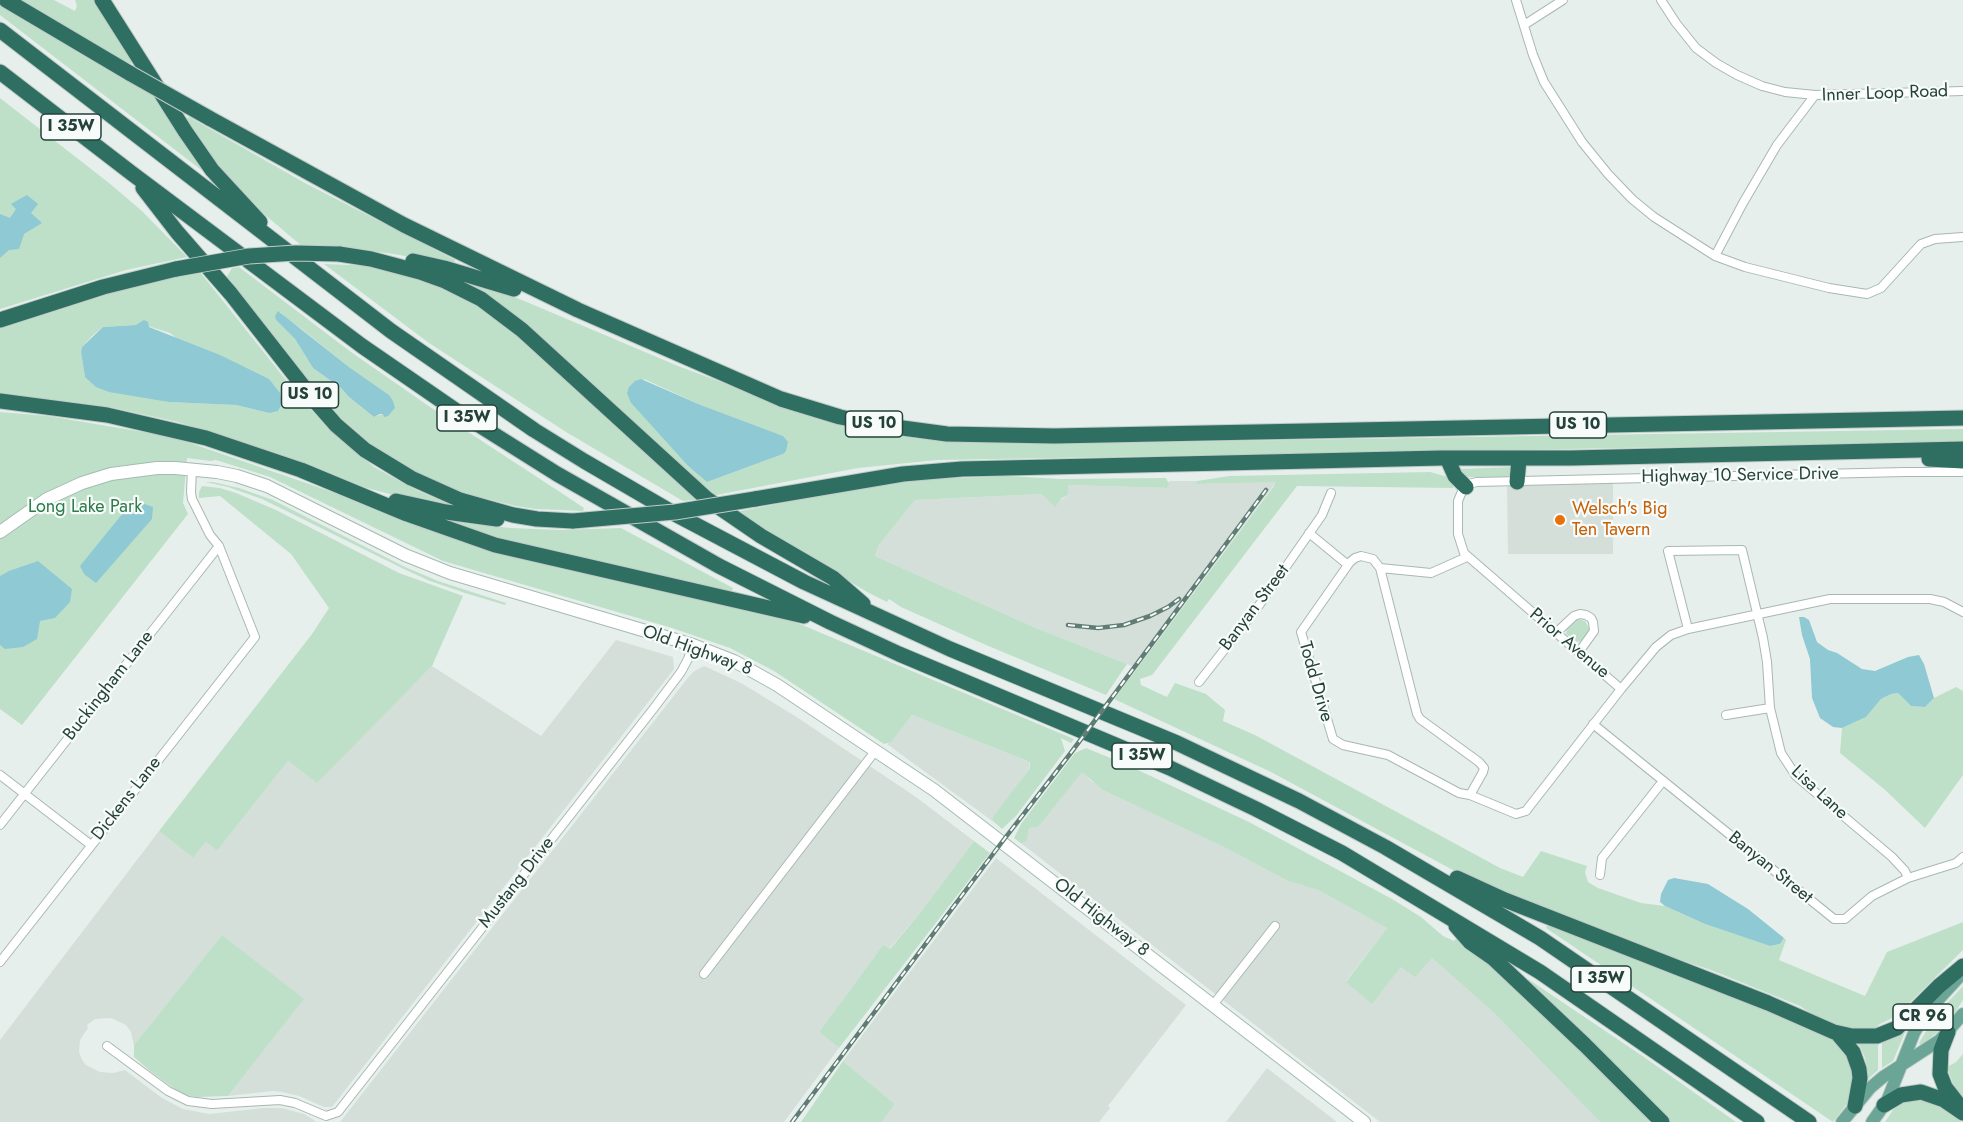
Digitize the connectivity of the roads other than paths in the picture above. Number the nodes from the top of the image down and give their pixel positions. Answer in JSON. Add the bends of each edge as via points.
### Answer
{"nodes":[{"id":1,"x":6,"y":0,"type":"edge"},
{"id":2,"x":102,"y":0,"type":"edge"},
{"id":3,"x":1516,"y":0,"type":"edge"},
{"id":4,"x":1563,"y":0,"type":"edge"},
{"id":5,"x":1661,"y":0,"type":"edge"},
{"id":6,"x":1524,"y":25,"type":"junction"},
{"id":7,"x":0,"y":30,"type":"edge"},
{"id":8,"x":0,"y":72,"type":"edge"},
{"id":9,"x":1963,"y":91,"type":"edge"},
{"id":10,"x":1815,"y":95,"type":"junction"},
{"id":11,"x":130,"y":172,"type":"junction"},
{"id":12,"x":1963,"y":237,"type":"edge"},
{"id":13,"x":339,"y":254,"type":"junction"},
{"id":14,"x":290,"y":255,"type":"junction"},
{"id":15,"x":1715,"y":256,"type":"junction"},
{"id":16,"x":578,"y":310,"type":"junction"},
{"id":17,"x":0,"y":320,"type":"edge"},
{"id":18,"x":0,"y":401,"type":"edge"},
{"id":19,"x":1963,"y":418,"type":"edge"},
{"id":20,"x":1963,"y":449,"type":"edge"},
{"id":21,"x":1839,"y":453,"type":"junction"},
{"id":22,"x":1444,"y":458,"type":"junction"},
{"id":23,"x":1519,"y":459,"type":"junction"},
{"id":24,"x":1963,"y":461,"type":"edge"},
{"id":25,"x":192,"y":469,"type":"junction"},
{"id":26,"x":1963,"y":472,"type":"edge"},
{"id":27,"x":312,"y":474,"type":"junction"},
{"id":28,"x":1517,"y":482,"type":"junction"},
{"id":29,"x":1466,"y":487,"type":"junction"},
{"id":30,"x":1331,"y":493,"type":"dead end"},
{"id":31,"x":567,"y":521,"type":"junction"},
{"id":32,"x":0,"y":532,"type":"edge"},
{"id":33,"x":1309,"y":533,"type":"junction"},
{"id":34,"x":219,"y":546,"type":"junction"},
{"id":35,"x":1467,"y":557,"type":"junction"},
{"id":36,"x":1348,"y":565,"type":"junction"},
{"id":37,"x":1380,"y":568,"type":"junction"},
{"id":38,"x":1963,"y":612,"type":"edge"},
{"id":39,"x":877,"y":615,"type":"junction"},
{"id":40,"x":1757,"y":615,"type":"junction"},
{"id":41,"x":830,"y":622,"type":"junction"},
{"id":42,"x":1688,"y":629,"type":"junction"},
{"id":43,"x":1556,"y":633,"type":"junction"},
{"id":44,"x":693,"y":645,"type":"junction"},
{"id":45,"x":1579,"y":652,"type":"junction"},
{"id":46,"x":1199,"y":682,"type":"dead end"},
{"id":47,"x":1621,"y":689,"type":"junction"},
{"id":48,"x":1770,"y":708,"type":"junction"},
{"id":49,"x":1725,"y":715,"type":"dead end"},
{"id":50,"x":1593,"y":724,"type":"junction"},
{"id":51,"x":876,"y":750,"type":"junction"},
{"id":52,"x":0,"y":775,"type":"edge"},
{"id":53,"x":1663,"y":781,"type":"junction"},
{"id":54,"x":24,"y":794,"type":"junction"},
{"id":55,"x":1470,"y":795,"type":"junction"},
{"id":56,"x":0,"y":825,"type":"edge"},
{"id":57,"x":1372,"y":840,"type":"junction"},
{"id":58,"x":91,"y":845,"type":"junction"},
{"id":59,"x":1963,"y":857,"type":"edge"},
{"id":60,"x":1600,"y":875,"type":"dead end"},
{"id":61,"x":1908,"y":878,"type":"junction"},
{"id":62,"x":1444,"y":913,"type":"junction"},
{"id":63,"x":1275,"y":926,"type":"dead end"},
{"id":64,"x":0,"y":962,"type":"edge"},
{"id":65,"x":1963,"y":966,"type":"edge"},
{"id":66,"x":1963,"y":973,"type":"edge"},
{"id":67,"x":704,"y":974,"type":"dead end"},
{"id":68,"x":1213,"y":1005,"type":"junction"},
{"id":69,"x":1963,"y":1014,"type":"edge"},
{"id":70,"x":1834,"y":1032,"type":"junction"},
{"id":71,"x":1948,"y":1032,"type":"junction"},
{"id":72,"x":107,"y":1046,"type":"dead end"},
{"id":73,"x":1903,"y":1065,"type":"junction"},
{"id":74,"x":1884,"y":1105,"type":"junction"},
{"id":75,"x":1853,"y":1108,"type":"junction"},
{"id":76,"x":1963,"y":1112,"type":"edge"},
{"id":77,"x":1364,"y":1122,"type":"edge"},
{"id":78,"x":1662,"y":1122,"type":"edge"},
{"id":79,"x":1757,"y":1122,"type":"edge"},
{"id":80,"x":1809,"y":1122,"type":"edge"},
{"id":81,"x":1842,"y":1122,"type":"edge"},
{"id":82,"x":1872,"y":1122,"type":"edge"}],
"edges":[{"from":1,"to":16,"type":"highway","number":"US 10","bridge":true,"via":[[130,74],[404,225]]},
{"from":2,"to":14,"type":"highway","via":[[212,170]]},
{"from":3,"to":6,"type":"street"},
{"from":4,"to":6,"type":"street"},
{"from":5,"to":10,"type":"street","via":[[1696,48],[1716,63],[1762,86]]},
{"from":6,"to":15,"type":"street","via":[[1544,82],[1582,142],[1608,174],[1654,218]]},
{"from":7,"to":14,"type":"highway","number":"I 35W"},
{"from":8,"to":11,"type":"highway","number":"I 35W"},
{"from":9,"to":10,"type":"street","name":"Inner Loop Road"},
{"from":10,"to":15,"type":"street","name":"Inner Loop Road","via":[[1777,145]]},
{"from":11,"to":31,"type":"highway","number":"US 10","via":[[314,400],[364,450],[411,478],[460,500],[513,515]]},
{"from":11,"to":41,"type":"highway","number":"I 35W","via":[[362,346],[478,425],[719,566]]},
{"from":12,"to":15,"type":"street","via":[[1921,244],[1881,288],[1867,294],[1829,288]]},
{"from":13,"to":16,"type":"highway","via":[[380,256],[444,268]]},
{"from":13,"to":17,"type":"highway","bridge":true,"via":[[249,256],[176,269],[102,287]]},
{"from":13,"to":39,"type":"highway","via":[[420,272],[469,292],[502,313],[707,499],[834,578]]},
{"from":14,"to":39,"type":"highway","number":"I 35W","via":[[459,380],[534,430],[675,514],[804,582]]},
{"from":16,"to":19,"type":"highway","number":"US 10","via":[[752,387],[810,408],[880,426],[947,434],[1192,435]]},
{"from":18,"to":27,"type":"highway","via":[[157,425],[251,451]]},
{"from":20,"to":21,"type":"highway","number":"US 10"},
{"from":21,"to":23,"type":"highway","number":"US 10"},
{"from":21,"to":24,"type":"highway"},
{"from":22,"to":23,"type":"highway","number":"US 10"},
{"from":22,"to":29,"type":"highway"},
{"from":22,"to":31,"type":"highway","number":"US 10","bridge":true,"via":[[962,469],[903,474],[675,512]]},
{"from":23,"to":28,"type":"highway"},
{"from":25,"to":32,"type":"street","name":"Old Highway 8","via":[[143,469],[92,480],[47,499]]},
{"from":25,"to":34,"type":"street","via":[[192,499]]},
{"from":25,"to":44,"type":"street","name":"Old Highway 8","via":[[230,474],[267,486],[405,555],[450,573]]},
{"from":26,"to":28,"type":"street","name":"Highway 10 Service Drive"},
{"from":27,"to":31,"type":"highway","via":[[378,496],[446,512]]},
{"from":27,"to":41,"type":"highway","via":[[495,545]]},
{"from":28,"to":29,"type":"street","via":[[1477,482]]},
{"from":29,"to":35,"type":"street","via":[[1458,501],[1458,534]]},
{"from":30,"to":33,"type":"street","name":"Banyan Street"},
{"from":33,"to":36,"type":"street"},
{"from":33,"to":46,"type":"street","name":"Banyan Street"},
{"from":34,"to":54,"type":"street","name":"Buckingham Lane"},
{"from":34,"to":58,"type":"street","name":"Dickens Lane","via":[[255,637]]},
{"from":35,"to":37,"type":"street","via":[[1431,573]]},
{"from":35,"to":43,"type":"street","name":"Prior Avenue"},
{"from":36,"to":37,"type":"street","via":[[1355,558],[1367,557]]},
{"from":36,"to":55,"type":"street","name":"Todd Drive","via":[[1301,632],[1333,739],[1388,755],[1459,793]]},
{"from":37,"to":55,"type":"street","via":[[1417,714],[1484,768]]},
{"from":38,"to":40,"type":"street","name":"Prior Avenue","via":[[1930,599],[1830,599]]},
{"from":39,"to":57,"type":"highway","number":"I 35W","via":[[1186,747]]},
{"from":40,"to":42,"type":"street","name":"Prior Avenue"},
{"from":40,"to":42,"type":"street","name":"Lisa Lane","via":[[1742,550],[1668,551]]},
{"from":40,"to":48,"type":"street","name":"Lisa Lane","via":[[1767,662]]},
{"from":41,"to":62,"type":"highway","number":"I 35W","via":[[1213,788],[1342,853]]},
{"from":42,"to":47,"type":"street","name":"Prior Avenue","via":[[1664,639]]},
{"from":43,"to":45,"type":"street","name":"Prior Avenue"},
{"from":43,"to":45,"type":"street","via":[[1574,616],[1591,618],[1594,631]]},
{"from":44,"to":51,"type":"street","name":"Old Highway 8","via":[[762,675]]},
{"from":44,"to":72,"type":"street","name":"Mustang Drive","via":[[681,672],[654,708],[333,1115],[280,1100],[212,1104],[188,1101]]},
{"from":45,"to":47,"type":"street","name":"Prior Avenue"},
{"from":47,"to":50,"type":"street","name":"Todd Drive"},
{"from":48,"to":49,"type":"street"},
{"from":48,"to":61,"type":"street","name":"Lisa Lane","via":[[1781,753],[1796,776],[1892,857]]},
{"from":50,"to":53,"type":"street","name":"Banyan Street"},
{"from":50,"to":55,"type":"street","name":"Todd Drive","via":[[1526,812],[1514,814]]},
{"from":51,"to":67,"type":"street"},
{"from":51,"to":68,"type":"street","name":"Old Highway 8","via":[[958,808]]},
{"from":52,"to":54,"type":"street"},
{"from":53,"to":60,"type":"street","via":[[1602,858]]},
{"from":53,"to":61,"type":"street","name":"Banyan Street","via":[[1834,919],[1845,919],[1872,896]]},
{"from":54,"to":56,"type":"street","name":"Buckingham Lane"},
{"from":54,"to":58,"type":"street"},
{"from":57,"to":70,"type":"highway","via":[[1505,900]]},
{"from":57,"to":80,"type":"highway","number":"I 35W","via":[[1548,944]]},
{"from":58,"to":64,"type":"street","name":"Dickens Lane"},
{"from":59,"to":61,"type":"street","name":"Banyan Street"},
{"from":62,"to":78,"type":"highway"},
{"from":62,"to":79,"type":"highway","number":"I 35W","via":[[1558,983]]},
{"from":63,"to":68,"type":"street"},
{"from":65,"to":70,"type":"highway","via":[[1892,1031],[1868,1038]]},
{"from":66,"to":73,"type":"main road","number":"CR 96","via":[[1925,1014]]},
{"from":68,"to":77,"type":"street","name":"Old Highway 8"},
{"from":69,"to":71,"type":"main road","number":"CR 96"},
{"from":70,"to":75,"type":"highway","via":[[1853,1052],[1859,1069]]},
{"from":71,"to":73,"type":"main road","number":"CR 96"},
{"from":71,"to":76,"type":"highway","via":[[1941,1050],[1940,1074]]},
{"from":73,"to":74,"type":"main road","number":"CR 96"},
{"from":73,"to":75,"type":"main road","number":"CR 96","via":[[1882,1078]]},
{"from":74,"to":76,"type":"highway","via":[[1901,1095],[1921,1092]]},
{"from":74,"to":82,"type":"main road","number":"CR 96"},
{"from":75,"to":81,"type":"main road","number":"CR 96"}]}
